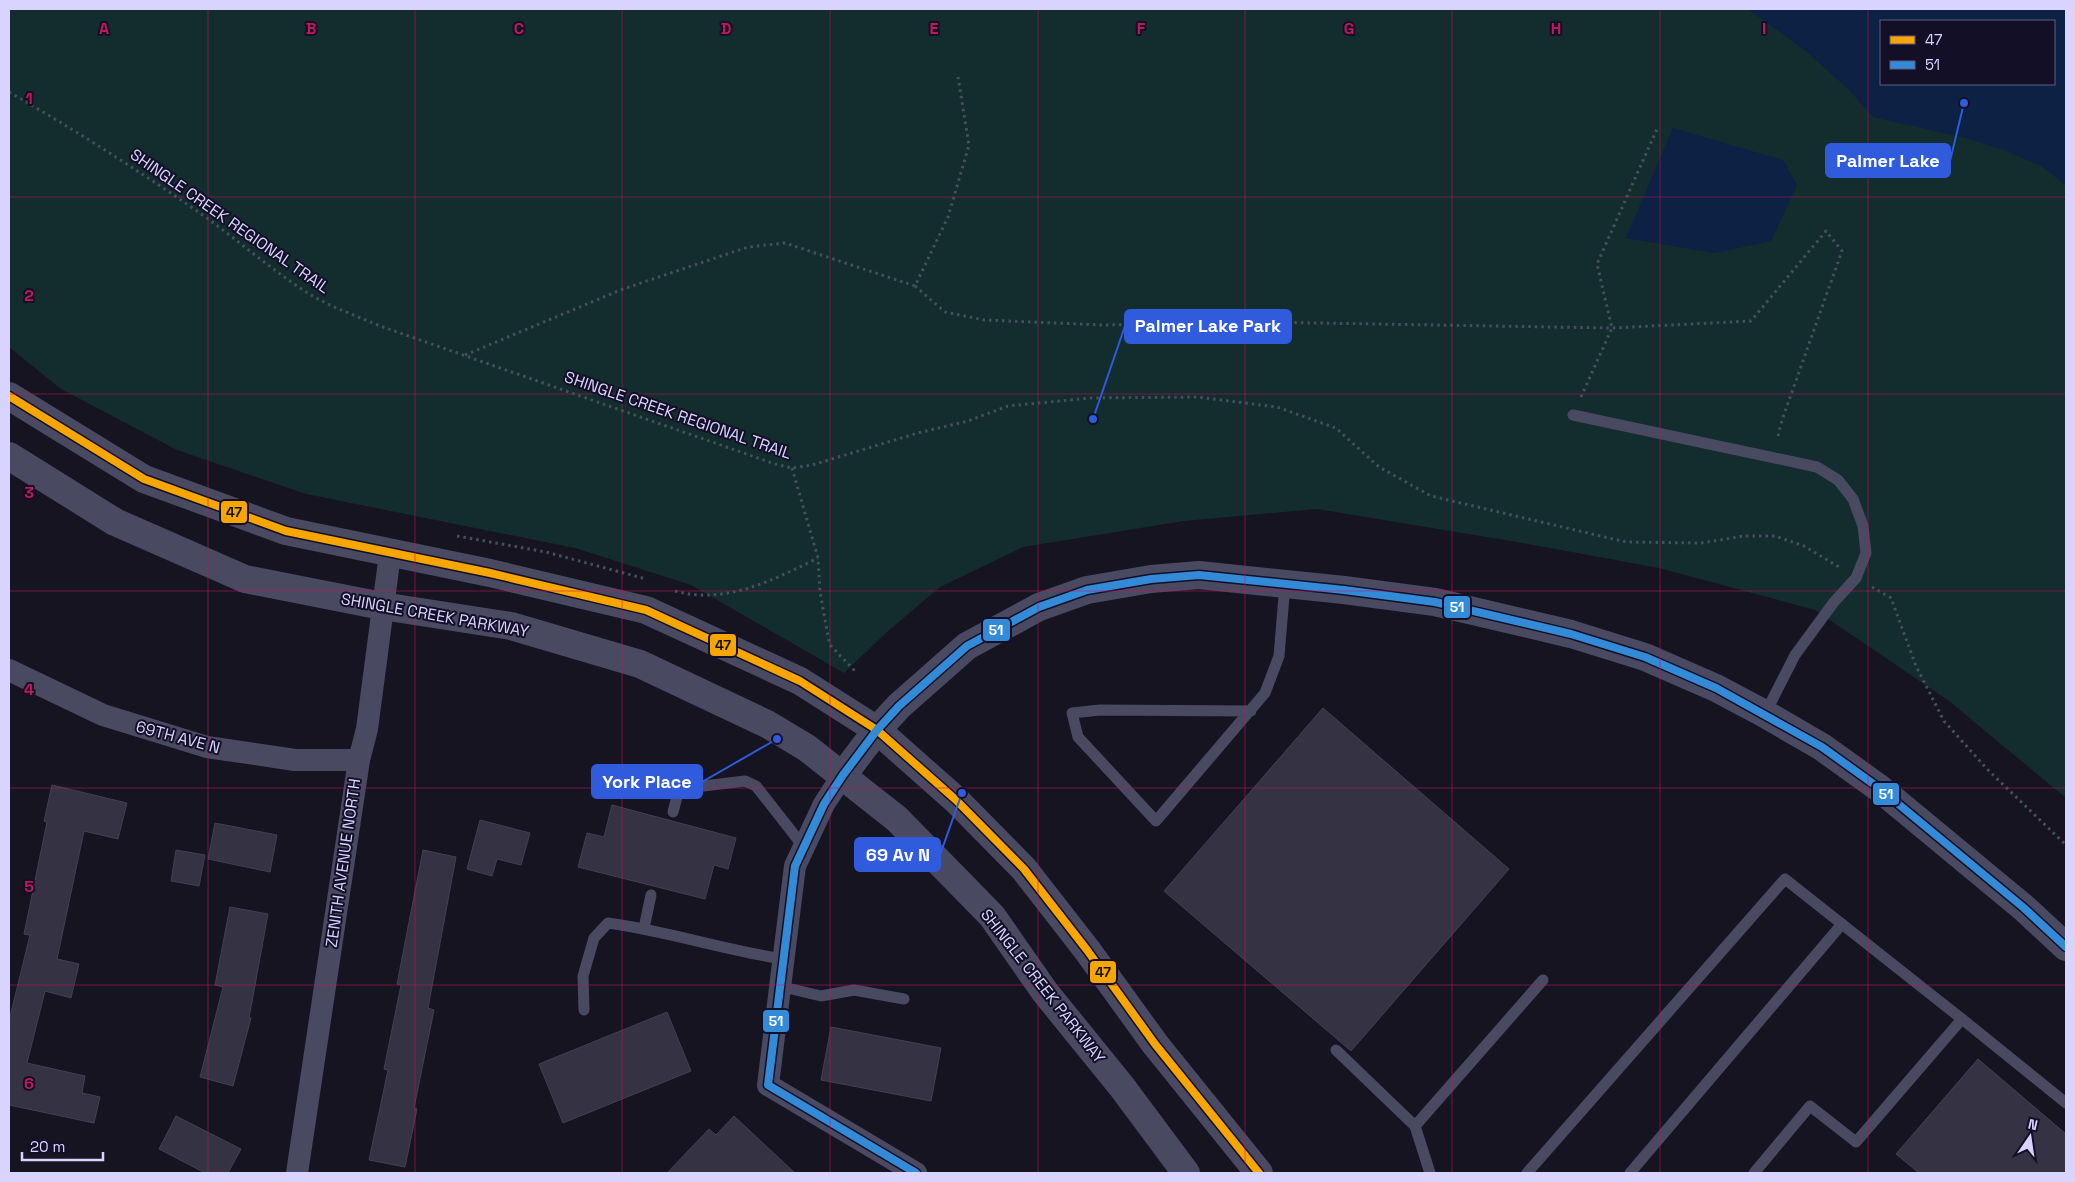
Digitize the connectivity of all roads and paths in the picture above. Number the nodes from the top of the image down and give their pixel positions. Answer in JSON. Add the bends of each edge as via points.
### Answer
{"nodes":[{"id":1,"x":958,"y":77,"type":"dead end"},
{"id":2,"x":9,"y":92,"type":"edge"},
{"id":3,"x":1656,"y":129,"type":"dead end"},
{"id":4,"x":916,"y":286,"type":"junction"},
{"id":5,"x":1612,"y":328,"type":"junction"},
{"id":6,"x":464,"y":355,"type":"junction"},
{"id":7,"x":9,"y":396,"type":"edge"},
{"id":8,"x":1573,"y":415,"type":"joint"},
{"id":9,"x":9,"y":456,"type":"edge"},
{"id":10,"x":1773,"y":457,"type":"junction"},
{"id":11,"x":792,"y":468,"type":"junction"},
{"id":12,"x":455,"y":535,"type":"dead end"},
{"id":13,"x":390,"y":554,"type":"junction"},
{"id":14,"x":818,"y":558,"type":"junction"},
{"id":15,"x":1856,"y":578,"type":"junction"},
{"id":16,"x":647,"y":580,"type":"dead end"},
{"id":17,"x":1285,"y":584,"type":"junction"},
{"id":18,"x":669,"y":589,"type":"dead end"},
{"id":19,"x":382,"y":606,"type":"junction"},
{"id":20,"x":9,"y":670,"type":"edge"},
{"id":21,"x":855,"y":671,"type":"dead end"},
{"id":22,"x":1250,"y":711,"type":"junction"},
{"id":23,"x":1765,"y":714,"type":"junction"},
{"id":24,"x":877,"y":730,"type":"junction"},
{"id":25,"x":359,"y":760,"type":"junction"},
{"id":26,"x":843,"y":775,"type":"junction"},
{"id":27,"x":636,"y":778,"type":"dead end"},
{"id":28,"x":679,"y":788,"type":"junction"},
{"id":29,"x":673,"y":812,"type":"dead end"},
{"id":30,"x":2066,"y":844,"type":"edge"},
{"id":31,"x":804,"y":846,"type":"junction"},
{"id":32,"x":651,"y":895,"type":"dead end"},
{"id":33,"x":1842,"y":924,"type":"junction"},
{"id":34,"x":644,"y":928,"type":"junction"},
{"id":35,"x":2066,"y":947,"type":"edge"},
{"id":36,"x":783,"y":960,"type":"junction"},
{"id":37,"x":1543,"y":980,"type":"dead end"},
{"id":38,"x":779,"y":986,"type":"junction"},
{"id":39,"x":904,"y":998,"type":"dead end"},
{"id":40,"x":584,"y":1010,"type":"dead end"},
{"id":41,"x":1962,"y":1019,"type":"junction"},
{"id":42,"x":1336,"y":1050,"type":"dead end"},
{"id":43,"x":2066,"y":1103,"type":"edge"},
{"id":44,"x":1415,"y":1126,"type":"junction"},
{"id":45,"x":297,"y":1173,"type":"edge"},
{"id":46,"x":916,"y":1173,"type":"edge"},
{"id":47,"x":1186,"y":1173,"type":"edge"},
{"id":48,"x":1259,"y":1173,"type":"edge"},
{"id":49,"x":1430,"y":1173,"type":"edge"},
{"id":50,"x":1527,"y":1173,"type":"edge"},
{"id":51,"x":1630,"y":1173,"type":"edge"},
{"id":52,"x":1754,"y":1173,"type":"edge"}],
"edges":[{"from":1,"to":4,"type":"path","via":[[969,145],[948,216]]},
{"from":2,"to":6,"type":"path","name":"SHINGLE CREEK REGIONAL TRAIL","via":[[156,183],[311,295],[380,326]]},
{"from":3,"to":5,"type":"path","via":[[1597,264]]},
{"from":4,"to":5,"type":"path","via":[[946,312],[984,320],[1102,325],[1258,322]]},
{"from":4,"to":6,"type":"path","via":[[785,243],[748,247],[623,289]]},
{"from":5,"to":8,"type":"path"},
{"from":5,"to":10,"type":"path","via":[[1751,321],[1826,231],[1842,251],[1782,420]]},
{"from":6,"to":11,"type":"path","name":"SHINGLE CREEK REGIONAL TRAIL"},
{"from":7,"to":13,"type":"street","via":[[144,479],[286,531]]},
{"from":8,"to":10,"type":"lane"},
{"from":9,"to":19,"type":"street","name":"SHINGLE CREEK PARKWAY","via":[[115,522],[245,579]]},
{"from":10,"to":15,"type":"lane","via":[[1817,467],[1838,480],[1853,499],[1863,526],[1866,553]]},
{"from":11,"to":14,"type":"path"},
{"from":11,"to":15,"type":"path","name":"SHINGLE CREEK REGIONAL TRAIL","via":[[968,421],[1008,406],[1091,398],[1197,397],[1277,406],[1336,428],[1379,467],[1431,496],[1626,542],[1700,543],[1744,536],[1776,536],[1804,546]]},
{"from":12,"to":16,"type":"path","via":[[546,552]]},
{"from":13,"to":19,"type":"street","name":"ZENITH AVENUE NORTH"},
{"from":13,"to":24,"type":"street","via":[[490,573],[646,610],[800,681]]},
{"from":14,"to":18,"type":"path","via":[[733,594],[704,596]]},
{"from":14,"to":21,"type":"path","via":[[820,592],[830,645]]},
{"from":15,"to":23,"type":"lane","via":[[1796,654]]},
{"from":15,"to":30,"type":"path","name":"SHINGLE CREEK REGIONAL TRAIL","via":[[1890,598],[1916,666],[1944,721],[1987,769]]},
{"from":17,"to":22,"type":"lane","via":[[1279,656],[1265,693]]},
{"from":17,"to":23,"type":"street","via":[[1435,602],[1571,634],[1644,657],[1716,688]]},
{"from":17,"to":24,"type":"street","via":[[1199,575],[1151,578],[1087,590],[1047,604],[968,646],[899,706]]},
{"from":19,"to":25,"type":"street","name":"ZENITH AVENUE NORTH","via":[[367,729]]},
{"from":19,"to":26,"type":"street","name":"SHINGLE CREEK PARKWAY","via":[[511,626],[640,664],[767,724]]},
{"from":20,"to":25,"type":"street","name":"69TH AVE N","via":[[102,715],[207,747],[295,760]]},
{"from":22,"to":22,"type":"lane","via":[[1156,821],[1078,737],[1072,713],[1100,710]]},
{"from":23,"to":35,"type":"street","via":[[1822,747],[1879,788],[2024,908]]},
{"from":24,"to":26,"type":"street"},
{"from":24,"to":48,"type":"street","via":[[956,800],[1024,869],[1155,1044]]},
{"from":25,"to":45,"type":"street","name":"ZENITH AVENUE NORTH"},
{"from":26,"to":31,"type":"street","via":[[824,804]]},
{"from":26,"to":47,"type":"street","name":"SHINGLE CREEK PARKWAY","via":[[897,819],[992,916],[1045,992]]},
{"from":27,"to":28,"type":"lane"},
{"from":28,"to":29,"type":"lane"},
{"from":28,"to":31,"type":"lane","via":[[745,781],[756,786]]},
{"from":31,"to":36,"type":"street","via":[[795,866]]},
{"from":32,"to":34,"type":"lane"},
{"from":33,"to":41,"type":"lane"},
{"from":33,"to":50,"type":"lane","via":[[1785,879]]},
{"from":33,"to":51,"type":"lane"},
{"from":34,"to":36,"type":"lane"},
{"from":34,"to":40,"type":"lane","via":[[608,923],[594,938],[583,976]]},
{"from":36,"to":38,"type":"street"},
{"from":37,"to":44,"type":"lane"},
{"from":38,"to":39,"type":"lane","via":[[821,996],[854,990]]},
{"from":38,"to":46,"type":"street","via":[[768,1085]]},
{"from":41,"to":43,"type":"lane"},
{"from":41,"to":52,"type":"lane","via":[[1856,1142],[1810,1106]]},
{"from":42,"to":44,"type":"lane"},
{"from":44,"to":49,"type":"lane"}]}
